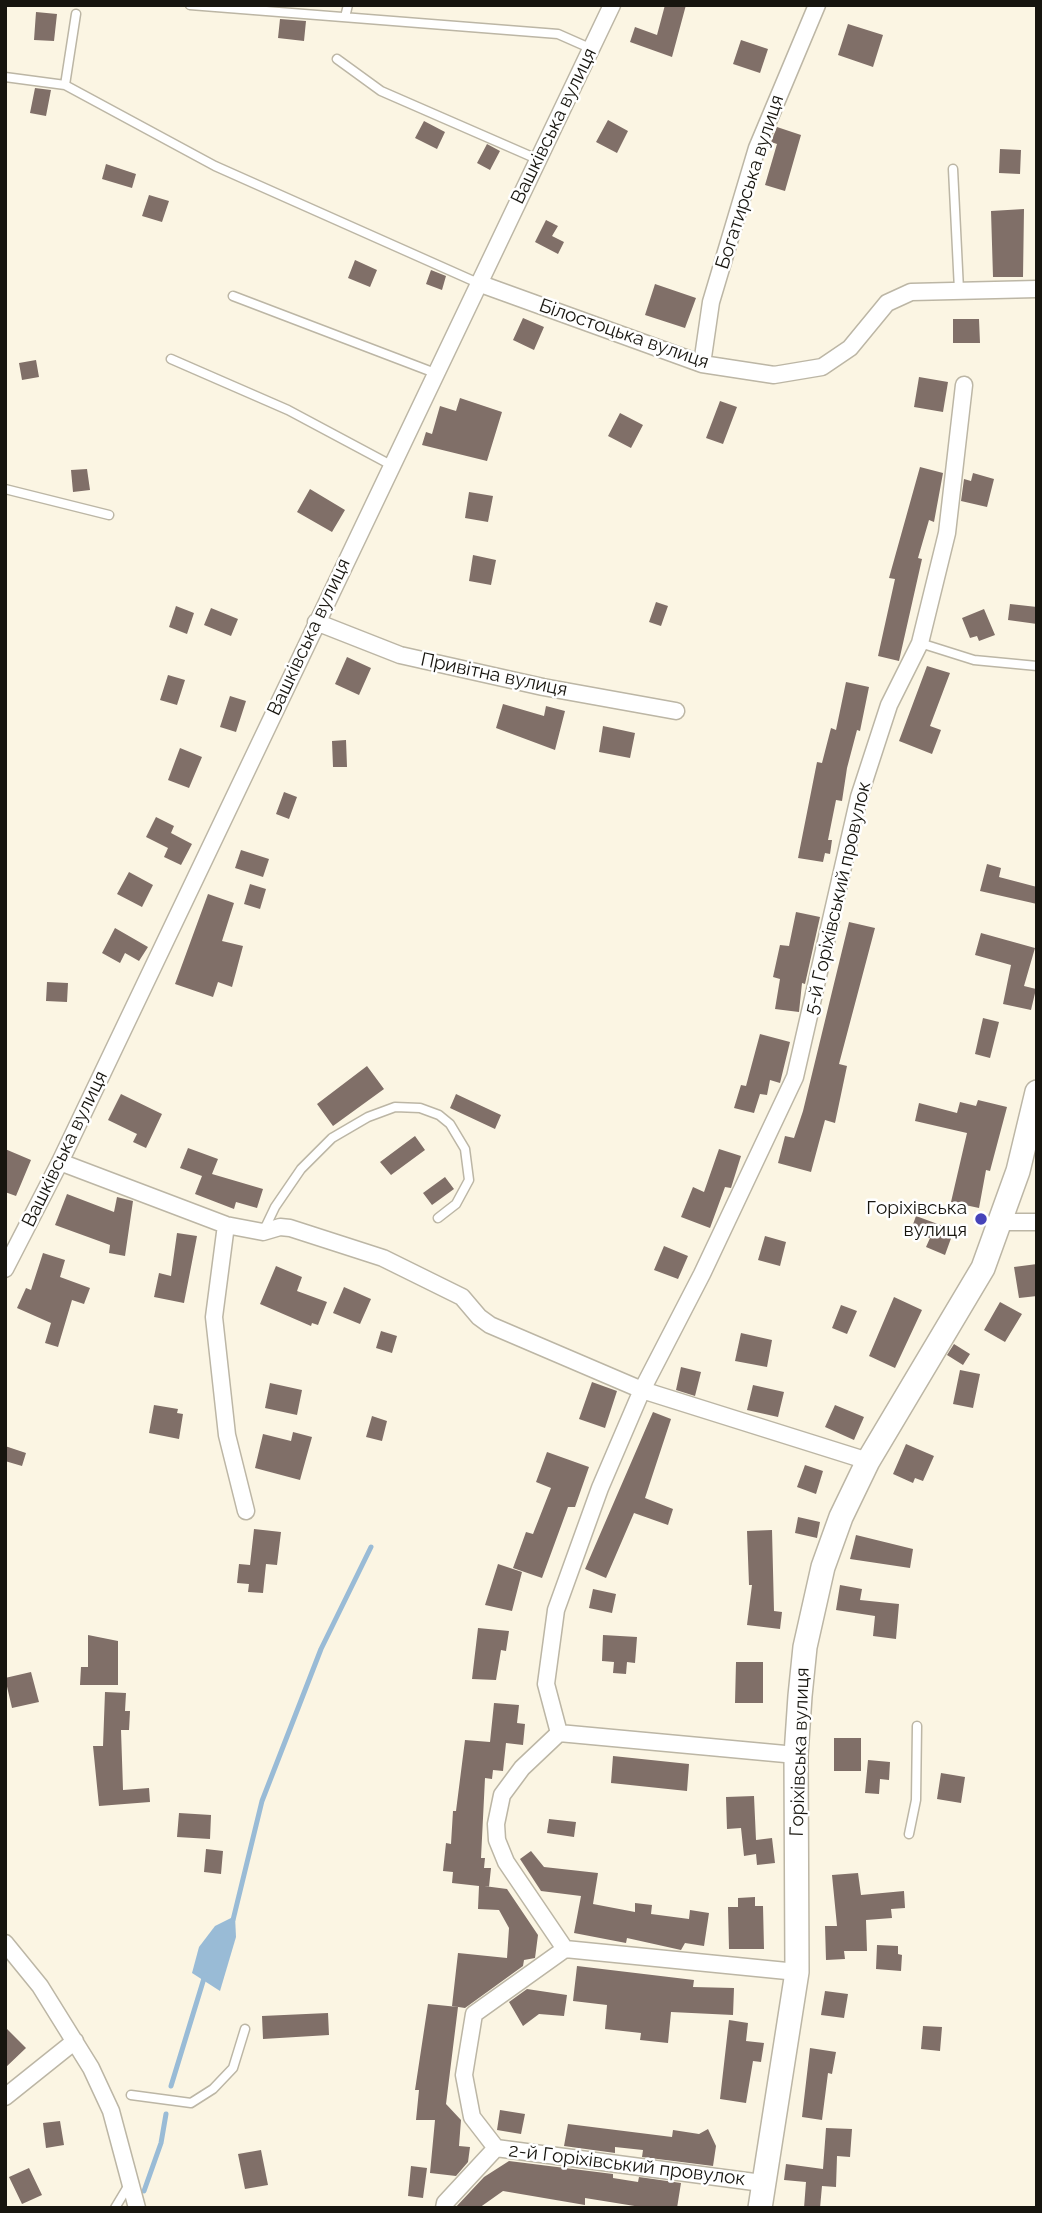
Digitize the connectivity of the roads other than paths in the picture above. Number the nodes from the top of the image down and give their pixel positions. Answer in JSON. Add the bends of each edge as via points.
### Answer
{"nodes":[{"id":1,"x":190,"y":5,"type":"edge"},
{"id":2,"x":348,"y":5,"type":"edge"},
{"id":3,"x":612,"y":5,"type":"edge"},
{"id":4,"x":817,"y":5,"type":"edge"},
{"id":5,"x":75,"y":14,"type":"dead end"},
{"id":6,"x":345,"y":17,"type":"junction"},
{"id":7,"x":593,"y":50,"type":"junction"},
{"id":8,"x":337,"y":59,"type":"dead end"},
{"id":9,"x":5,"y":77,"type":"edge"},
{"id":10,"x":65,"y":85,"type":"junction"},
{"id":11,"x":537,"y":159,"type":"junction"},
{"id":12,"x":953,"y":169,"type":"dead end"},
{"id":13,"x":478,"y":283,"type":"junction"},
{"id":14,"x":1037,"y":289,"type":"edge"},
{"id":15,"x":959,"y":290,"type":"junction"},
{"id":16,"x":233,"y":296,"type":"dead end"},
{"id":17,"x":170,"y":359,"type":"dead end"},
{"id":18,"x":702,"y":364,"type":"junction"},
{"id":19,"x":435,"y":373,"type":"junction"},
{"id":20,"x":964,"y":385,"type":"dead end"},
{"id":21,"x":391,"y":465,"type":"junction"},
{"id":22,"x":5,"y":489,"type":"edge"},
{"id":23,"x":109,"y":515,"type":"dead end"},
{"id":24,"x":316,"y":622,"type":"junction"},
{"id":25,"x":920,"y":643,"type":"junction"},
{"id":26,"x":1037,"y":666,"type":"edge"},
{"id":27,"x":676,"y":711,"type":"dead end"},
{"id":28,"x":1037,"y":1092,"type":"edge"},
{"id":29,"x":60,"y":1162,"type":"junction"},
{"id":30,"x":438,"y":1218,"type":"dead end"},
{"id":31,"x":1002,"y":1222,"type":"junction"},
{"id":32,"x":1037,"y":1222,"type":"edge"},
{"id":33,"x":226,"y":1224,"type":"junction"},
{"id":34,"x":262,"y":1233,"type":"junction"},
{"id":35,"x":5,"y":1269,"type":"edge"},
{"id":36,"x":642,"y":1390,"type":"junction"},
{"id":37,"x":868,"y":1461,"type":"junction"},
{"id":38,"x":246,"y":1511,"type":"dead end"},
{"id":39,"x":918,"y":1727,"type":"dead end"},
{"id":40,"x":559,"y":1733,"type":"junction"},
{"id":41,"x":796,"y":1755,"type":"junction"},
{"id":42,"x":909,"y":1834,"type":"dead end"},
{"id":43,"x":5,"y":1943,"type":"edge"},
{"id":44,"x":565,"y":1949,"type":"junction"},
{"id":45,"x":797,"y":1972,"type":"junction"},
{"id":46,"x":245,"y":2029,"type":"dead end"},
{"id":47,"x":75,"y":2040,"type":"junction"},
{"id":48,"x":131,"y":2095,"type":"dead end"},
{"id":49,"x":5,"y":2097,"type":"edge"},
{"id":50,"x":496,"y":2148,"type":"junction"},
{"id":51,"x":130,"y":2183,"type":"junction"},
{"id":52,"x":762,"y":2183,"type":"junction"},
{"id":53,"x":115,"y":2208,"type":"edge"},
{"id":54,"x":137,"y":2208,"type":"edge"},
{"id":55,"x":444,"y":2208,"type":"edge"},
{"id":56,"x":760,"y":2208,"type":"edge"}],
"edges":[{"from":1,"to":6,"type":"lane"},
{"from":2,"to":6,"type":"lane"},
{"from":3,"to":7,"type":"street","name":"Вашківська вулиця"},
{"from":4,"to":18,"type":"street","name":"Богатирська вулиця","via":[[757,148],[711,302]]},
{"from":5,"to":10,"type":"lane"},
{"from":6,"to":7,"type":"lane","via":[[558,34]]},
{"from":7,"to":11,"type":"street","name":"Вашківська вулиця"},
{"from":8,"to":11,"type":"lane","via":[[381,90]]},
{"from":9,"to":10,"type":"lane"},
{"from":10,"to":13,"type":"lane","via":[[215,166]]},
{"from":11,"to":13,"type":"street","name":"Вашківська вулиця"},
{"from":12,"to":15,"type":"lane"},
{"from":13,"to":18,"type":"street","name":"Білостоцька вулиця"},
{"from":13,"to":19,"type":"street","name":"Вашківська вулиця"},
{"from":14,"to":15,"type":"street","name":"Білостоцька вулиця"},
{"from":15,"to":18,"type":"street","name":"Білостоцька вулиця","via":[[911,292],[887,303],[850,348],[822,367],[774,375]]},
{"from":16,"to":19,"type":"lane"},
{"from":17,"to":21,"type":"lane","via":[[288,410]]},
{"from":19,"to":21,"type":"street","name":"Вашківська вулиця"},
{"from":20,"to":25,"type":"street","name":"5-й Горіхівський провулок","via":[[947,533]]},
{"from":21,"to":24,"type":"street","name":"Вашківська вулиця"},
{"from":22,"to":23,"type":"lane"},
{"from":24,"to":27,"type":"street","name":"Привітна вулиця","via":[[400,655]]},
{"from":24,"to":29,"type":"street","name":"Вашківська вулиця"},
{"from":25,"to":26,"type":"lane","via":[[974,660]]},
{"from":25,"to":36,"type":"street","name":"5-й Горіхівський провулок","via":[[889,705],[859,797],[795,1077]]},
{"from":28,"to":31,"type":"street","name":"Горіхівська вулиця"},
{"from":29,"to":33,"type":"street"},
{"from":29,"to":35,"type":"street","name":"Вашківська вулиця"},
{"from":30,"to":34,"type":"lane","via":[[456,1203],[469,1180],[465,1149],[439,1115],[395,1107],[332,1138],[301,1169]]},
{"from":31,"to":32,"type":"street"},
{"from":31,"to":37,"type":"street","name":"Горіхівська вулиця","via":[[983,1268]]},
{"from":33,"to":34,"type":"street"},
{"from":33,"to":38,"type":"street","via":[[215,1317],[227,1435]]},
{"from":34,"to":36,"type":"street","via":[[290,1228],[383,1258],[462,1297],[490,1325]]},
{"from":36,"to":37,"type":"street"},
{"from":36,"to":40,"type":"street","name":"5-й Горіхівський провулок","via":[[556,1610],[546,1684]]},
{"from":37,"to":41,"type":"street","name":"Горіхівська вулиця","via":[[823,1567],[805,1647]]},
{"from":39,"to":42,"type":"lane","via":[[916,1800]]},
{"from":40,"to":41,"type":"street"},
{"from":40,"to":44,"type":"street","via":[[522,1768],[502,1795],[496,1824],[506,1862]]},
{"from":41,"to":45,"type":"street","name":"Горіхівська вулиця"},
{"from":43,"to":47,"type":"street"},
{"from":44,"to":45,"type":"street"},
{"from":44,"to":50,"type":"street","name":"2-й Горіхівський провулок","via":[[474,2014],[464,2075],[472,2117]]},
{"from":45,"to":52,"type":"street","name":"Горіхівська вулиця"},
{"from":46,"to":48,"type":"lane","via":[[233,2068],[213,2090],[191,2103]]},
{"from":47,"to":49,"type":"street"},
{"from":47,"to":51,"type":"street","via":[[111,2111]]},
{"from":50,"to":52,"type":"street","name":"2-й Горіхівський провулок"},
{"from":50,"to":55,"type":"street"},
{"from":51,"to":53,"type":"lane"},
{"from":51,"to":54,"type":"street"},
{"from":52,"to":56,"type":"street","name":"Горіхівська вулиця"}]}
